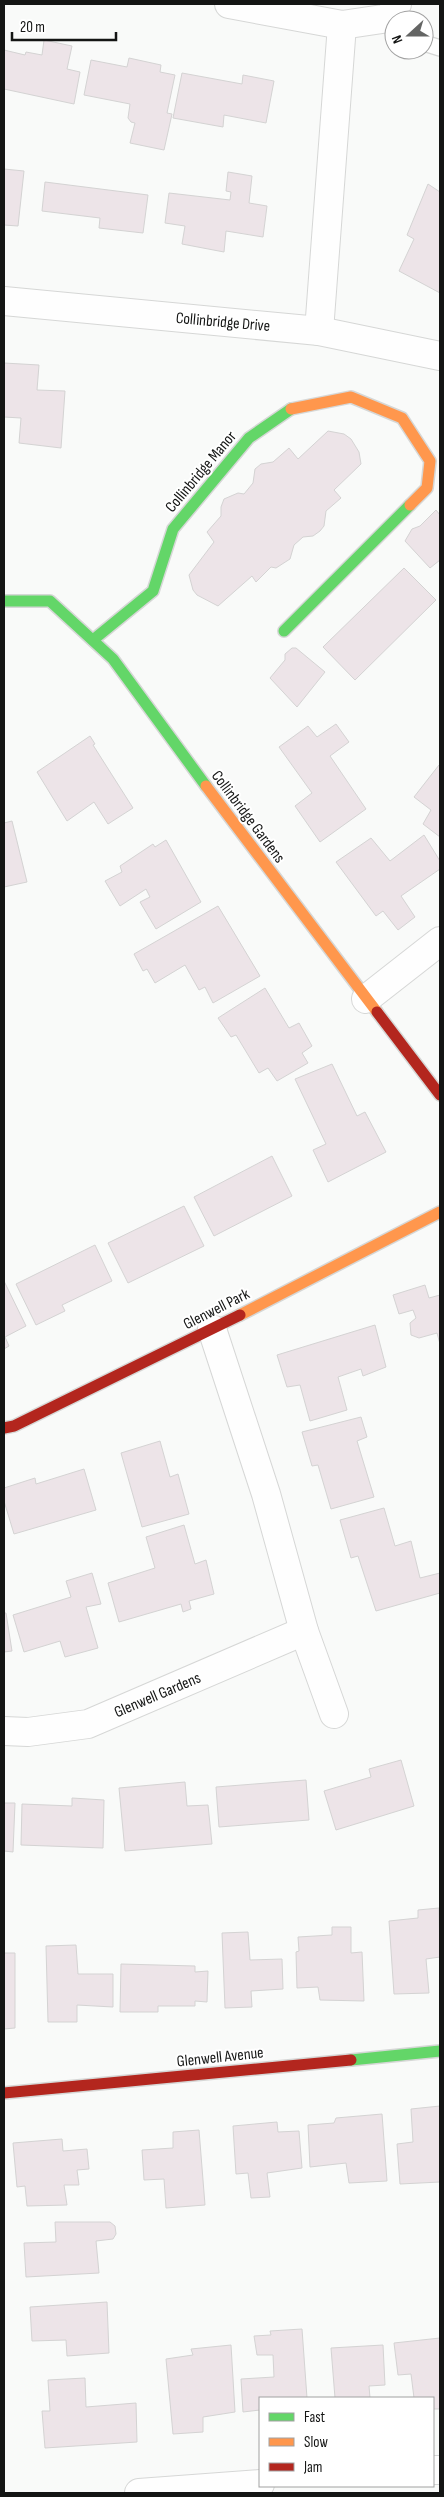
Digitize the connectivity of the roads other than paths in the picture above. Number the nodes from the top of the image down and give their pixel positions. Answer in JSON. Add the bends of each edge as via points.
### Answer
{"nodes":[{"id":1,"x":229,"y":4,"type":"edge"},
{"id":2,"x":384,"y":17,"type":"edge"},
{"id":3,"x":342,"y":25,"type":"junction"},
{"id":4,"x":4,"y":300,"type":"edge"},
{"id":5,"x":319,"y":331,"type":"junction"},
{"id":6,"x":440,"y":356,"type":"edge"},
{"id":7,"x":4,"y":601,"type":"edge"},
{"id":8,"x":284,"y":631,"type":"dead end"},
{"id":9,"x":93,"y":640,"type":"junction"},
{"id":10,"x":440,"y":941,"type":"edge"},
{"id":11,"x":366,"y":999,"type":"junction"},
{"id":12,"x":440,"y":1095,"type":"edge"},
{"id":13,"x":440,"y":1212,"type":"edge"},
{"id":14,"x":212,"y":1329,"type":"junction"},
{"id":15,"x":4,"y":1428,"type":"edge"},
{"id":16,"x":304,"y":1631,"type":"junction"},
{"id":17,"x":334,"y":1714,"type":"dead end"},
{"id":18,"x":4,"y":1731,"type":"edge"},
{"id":19,"x":440,"y":2051,"type":"edge"},
{"id":20,"x":4,"y":2093,"type":"edge"},
{"id":21,"x":259,"y":2484,"type":"edge"},
{"id":22,"x":139,"y":2493,"type":"edge"}],
"edges":[{"from":1,"to":3,"type":"street"},
{"from":2,"to":3,"type":"street"},
{"from":3,"to":5,"type":"street"},
{"from":4,"to":5,"type":"street","name":"Collinbridge Drive"},
{"from":5,"to":6,"type":"street","name":"Collinbridge Drive"},
{"from":7,"to":9,"type":"street","name":"Collinbridge Gardens","via":[[50,601]]},
{"from":8,"to":9,"type":"street","name":"Collinbridge Manor","via":[[427,488],[430,461],[402,418],[351,397],[293,407],[249,438],[173,529],[153,591]]},
{"from":9,"to":11,"type":"street","name":"Collinbridge Gardens","via":[[113,659]]},
{"from":10,"to":11,"type":"street"},
{"from":11,"to":12,"type":"street","name":"Collinbridge Gardens"},
{"from":13,"to":14,"type":"street","name":"Glenwell Park"},
{"from":14,"to":15,"type":"street","name":"Glenwell Park"},
{"from":14,"to":16,"type":"street","via":[[266,1494]]},
{"from":16,"to":17,"type":"street"},
{"from":16,"to":18,"type":"street","name":"Glenwell Gardens","via":[[88,1724],[28,1732]]},
{"from":19,"to":20,"type":"street","name":"Glenwell Avenue"},
{"from":21,"to":22,"type":"street"}]}
